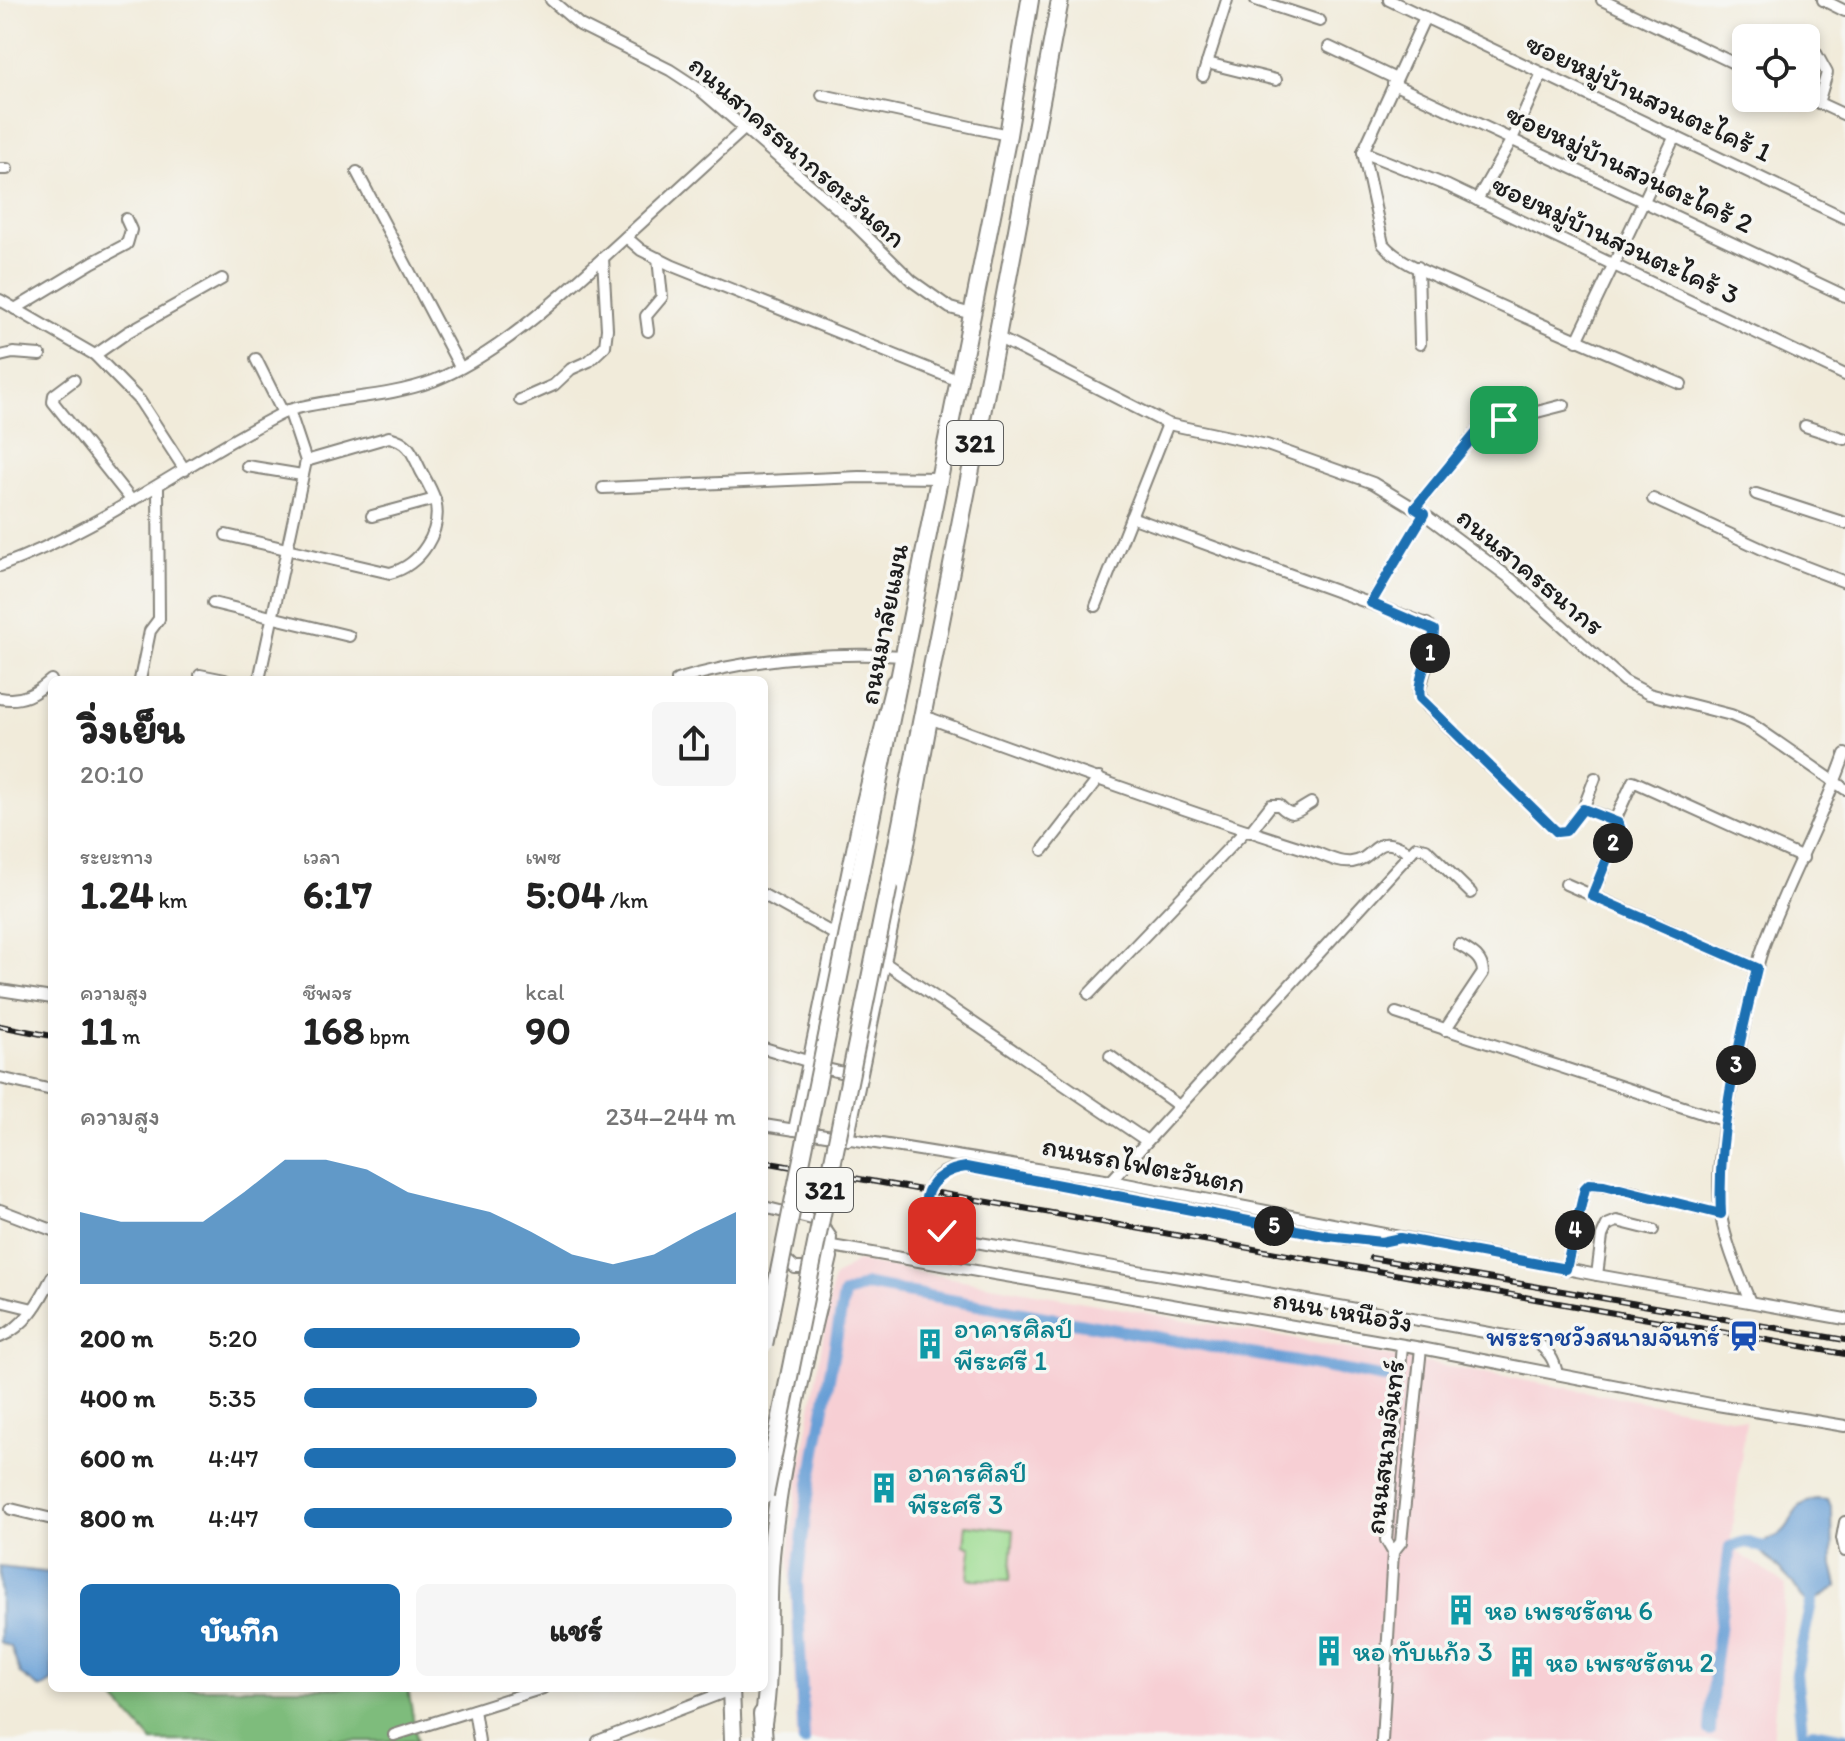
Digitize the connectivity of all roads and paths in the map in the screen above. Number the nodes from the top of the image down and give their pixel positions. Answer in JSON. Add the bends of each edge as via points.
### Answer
{"nodes":[{"id":1,"x":551,"y":0,"type":"edge"},
{"id":2,"x":1030,"y":0,"type":"edge"},
{"id":3,"x":1060,"y":0,"type":"edge"},
{"id":4,"x":1227,"y":0,"type":"edge"},
{"id":5,"x":1256,"y":0,"type":"edge"},
{"id":6,"x":1389,"y":0,"type":"edge"},
{"id":7,"x":1602,"y":0,"type":"edge"},
{"id":8,"x":1823,"y":0,"type":"edge"},
{"id":9,"x":1845,"y":11,"type":"edge"},
{"id":10,"x":1425,"y":17,"type":"junction"},
{"id":11,"x":1320,"y":21,"type":"dead end"},
{"id":12,"x":1329,"y":47,"type":"dead end"},
{"id":13,"x":1820,"y":60,"type":"edge"},
{"id":14,"x":1732,"y":62,"type":"edge"},
{"id":15,"x":1207,"y":63,"type":"junction"},
{"id":16,"x":1542,"y":73,"type":"junction"},
{"id":17,"x":1203,"y":76,"type":"dead end"},
{"id":18,"x":1276,"y":80,"type":"dead end"},
{"id":19,"x":1395,"y":82,"type":"junction"},
{"id":20,"x":822,"y":95,"type":"dead end"},
{"id":21,"x":1820,"y":96,"type":"edge"},
{"id":22,"x":1820,"y":104,"type":"edge"},
{"id":23,"x":1845,"y":115,"type":"edge"},
{"id":24,"x":744,"y":129,"type":"junction"},
{"id":25,"x":1008,"y":135,"type":"junction"},
{"id":26,"x":1675,"y":136,"type":"junction"},
{"id":27,"x":1512,"y":139,"type":"junction"},
{"id":28,"x":1363,"y":152,"type":"junction"},
{"id":29,"x":357,"y":172,"type":"dead end"},
{"id":30,"x":1477,"y":200,"type":"junction"},
{"id":31,"x":1644,"y":200,"type":"junction"},
{"id":32,"x":1845,"y":218,"type":"edge"},
{"id":33,"x":126,"y":219,"type":"dead end"},
{"id":34,"x":626,"y":237,"type":"junction"},
{"id":35,"x":603,"y":258,"type":"junction"},
{"id":36,"x":658,"y":258,"type":"junction"},
{"id":37,"x":1615,"y":265,"type":"junction"},
{"id":38,"x":1418,"y":267,"type":"junction"},
{"id":39,"x":222,"y":279,"type":"dead end"},
{"id":40,"x":1845,"y":296,"type":"edge"},
{"id":41,"x":0,"y":300,"type":"edge"},
{"id":42,"x":15,"y":309,"type":"junction"},
{"id":43,"x":972,"y":314,"type":"junction"},
{"id":44,"x":648,"y":331,"type":"dead end"},
{"id":45,"x":997,"y":337,"type":"junction"},
{"id":46,"x":1577,"y":341,"type":"junction"},
{"id":47,"x":1420,"y":344,"type":"dead end"},
{"id":48,"x":40,"y":355,"type":"dead end"},
{"id":49,"x":95,"y":355,"type":"junction"},
{"id":50,"x":0,"y":356,"type":"edge"},
{"id":51,"x":256,"y":359,"type":"dead end"},
{"id":52,"x":460,"y":367,"type":"junction"},
{"id":53,"x":1845,"y":375,"type":"edge"},
{"id":54,"x":74,"y":380,"type":"dead end"},
{"id":55,"x":959,"y":381,"type":"junction"},
{"id":56,"x":1681,"y":384,"type":"dead end"},
{"id":57,"x":520,"y":400,"type":"dead end"},
{"id":58,"x":1564,"y":405,"type":"dead end"},
{"id":59,"x":286,"y":412,"type":"junction"},
{"id":60,"x":1168,"y":424,"type":"junction"},
{"id":61,"x":1805,"y":426,"type":"dead end"},
{"id":62,"x":1845,"y":439,"type":"edge"},
{"id":63,"x":306,"y":461,"type":"junction"},
{"id":64,"x":247,"y":466,"type":"dead end"},
{"id":65,"x":185,"y":470,"type":"junction"},
{"id":66,"x":302,"y":475,"type":"junction"},
{"id":67,"x":940,"y":478,"type":"junction"},
{"id":68,"x":158,"y":486,"type":"junction"},
{"id":69,"x":603,"y":488,"type":"dead end"},
{"id":70,"x":1756,"y":494,"type":"dead end"},
{"id":71,"x":435,"y":499,"type":"junction"},
{"id":72,"x":1653,"y":499,"type":"dead end"},
{"id":73,"x":132,"y":501,"type":"junction"},
{"id":74,"x":1420,"y":511,"type":"junction"},
{"id":75,"x":372,"y":516,"type":"dead end"},
{"id":76,"x":1131,"y":517,"type":"junction"},
{"id":77,"x":1845,"y":523,"type":"edge"},
{"id":78,"x":226,"y":535,"type":"dead end"},
{"id":79,"x":289,"y":548,"type":"junction"},
{"id":80,"x":0,"y":566,"type":"edge"},
{"id":81,"x":1845,"y":582,"type":"edge"},
{"id":82,"x":213,"y":603,"type":"dead end"},
{"id":83,"x":1371,"y":603,"type":"junction"},
{"id":84,"x":1096,"y":606,"type":"dead end"},
{"id":85,"x":273,"y":616,"type":"junction"},
{"id":86,"x":349,"y":636,"type":"dead end"},
{"id":87,"x":903,"y":661,"type":"junction"},
{"id":88,"x":200,"y":675,"type":"dead end"},
{"id":89,"x":141,"y":676,"type":"edge"},
{"id":90,"x":205,"y":676,"type":"edge"},
{"id":91,"x":260,"y":676,"type":"edge"},
{"id":92,"x":696,"y":676,"type":"edge"},
{"id":93,"x":48,"y":683,"type":"edge"},
{"id":94,"x":0,"y":698,"type":"edge"},
{"id":95,"x":926,"y":717,"type":"junction"},
{"id":96,"x":1845,"y":754,"type":"edge"},
{"id":97,"x":1099,"y":778,"type":"junction"},
{"id":98,"x":1595,"y":778,"type":"dead end"},
{"id":99,"x":1836,"y":781,"type":"junction"},
{"id":100,"x":1845,"y":789,"type":"edge"},
{"id":101,"x":1311,"y":803,"type":"dead end"},
{"id":102,"x":1583,"y":809,"type":"junction"},
{"id":103,"x":1615,"y":820,"type":"junction"},
{"id":104,"x":1248,"y":831,"type":"junction"},
{"id":105,"x":1043,"y":850,"type":"dead end"},
{"id":106,"x":1405,"y":850,"type":"dead end"},
{"id":107,"x":1803,"y":858,"type":"junction"},
{"id":108,"x":1566,"y":884,"type":"dead end"},
{"id":109,"x":1471,"y":893,"type":"dead end"},
{"id":110,"x":1592,"y":896,"type":"junction"},
{"id":111,"x":768,"y":897,"type":"edge"},
{"id":112,"x":834,"y":934,"type":"junction"},
{"id":113,"x":1459,"y":945,"type":"dead end"},
{"id":114,"x":885,"y":963,"type":"junction"},
{"id":115,"x":1757,"y":968,"type":"junction"},
{"id":116,"x":0,"y":990,"type":"edge"},
{"id":117,"x":1089,"y":994,"type":"dead end"},
{"id":118,"x":48,"y":997,"type":"edge"},
{"id":119,"x":1396,"y":1013,"type":"dead end"},
{"id":120,"x":1445,"y":1030,"type":"junction"},
{"id":121,"x":768,"y":1050,"type":"edge"},
{"id":122,"x":1110,"y":1056,"type":"dead end"},
{"id":123,"x":806,"y":1066,"type":"junction"},
{"id":124,"x":0,"y":1078,"type":"edge"},
{"id":125,"x":860,"y":1087,"type":"junction"},
{"id":126,"x":48,"y":1089,"type":"edge"},
{"id":127,"x":1179,"y":1106,"type":"junction"},
{"id":128,"x":1726,"y":1121,"type":"junction"},
{"id":129,"x":768,"y":1126,"type":"edge"},
{"id":130,"x":794,"y":1130,"type":"junction"},
{"id":131,"x":848,"y":1140,"type":"junction"},
{"id":132,"x":1147,"y":1141,"type":"junction"},
{"id":133,"x":1111,"y":1181,"type":"junction"},
{"id":134,"x":768,"y":1208,"type":"edge"},
{"id":135,"x":0,"y":1210,"type":"edge"},
{"id":136,"x":785,"y":1212,"type":"junction"},
{"id":137,"x":1721,"y":1214,"type":"junction"},
{"id":138,"x":48,"y":1228,"type":"edge"},
{"id":139,"x":1653,"y":1230,"type":"dead end"},
{"id":140,"x":1400,"y":1238,"type":"junction"},
{"id":141,"x":777,"y":1249,"type":"junction"},
{"id":142,"x":830,"y":1251,"type":"junction"},
{"id":143,"x":1566,"y":1269,"type":"junction"},
{"id":144,"x":1597,"y":1275,"type":"junction"},
{"id":145,"x":48,"y":1284,"type":"edge"},
{"id":146,"x":768,"y":1288,"type":"edge"},
{"id":147,"x":0,"y":1301,"type":"edge"},
{"id":148,"x":1750,"y":1302,"type":"junction"},
{"id":149,"x":33,"y":1309,"type":"junction"},
{"id":150,"x":1845,"y":1319,"type":"edge"},
{"id":151,"x":768,"y":1325,"type":"edge"},
{"id":152,"x":0,"y":1337,"type":"edge"},
{"id":153,"x":1402,"y":1345,"type":"junction"},
{"id":154,"x":1421,"y":1348,"type":"junction"},
{"id":155,"x":1557,"y":1374,"type":"junction"},
{"id":156,"x":1845,"y":1426,"type":"edge"},
{"id":157,"x":768,"y":1477,"type":"edge"},
{"id":158,"x":11,"y":1509,"type":"dead end"},
{"id":159,"x":48,"y":1518,"type":"edge"},
{"id":160,"x":1845,"y":1522,"type":"edge"},
{"id":161,"x":1845,"y":1551,"type":"edge"},
{"id":162,"x":1393,"y":1552,"type":"junction"},
{"id":163,"x":530,"y":1692,"type":"edge"},
{"id":164,"x":720,"y":1692,"type":"edge"},
{"id":165,"x":725,"y":1692,"type":"edge"},
{"id":166,"x":725,"y":1692,"type":"edge"},
{"id":167,"x":760,"y":1692,"type":"edge"},
{"id":168,"x":474,"y":1710,"type":"junction"},
{"id":169,"x":763,"y":1723,"type":"junction"},
{"id":170,"x":394,"y":1735,"type":"dead end"},
{"id":171,"x":479,"y":1741,"type":"edge"},
{"id":172,"x":598,"y":1741,"type":"edge"},
{"id":173,"x":723,"y":1741,"type":"edge"},
{"id":174,"x":733,"y":1741,"type":"edge"},
{"id":175,"x":764,"y":1741,"type":"edge"},
{"id":176,"x":1382,"y":1741,"type":"edge"}],
"edges":[{"from":1,"to":24,"type":"street","name":"ถนนสาครธนากรตะวันตก","via":[[580,25],[683,77]]},
{"from":2,"to":25,"type":"highway","name":"ถนนมาลัยแมน","number":"321"},
{"from":3,"to":45,"type":"highway","name":"ถนนมาลัยแมน","number":"321"},
{"from":4,"to":15,"type":"street"},
{"from":5,"to":11,"type":"street"},
{"from":6,"to":10,"type":"street","name":"ซอยหมู่บ้านสวนตะไคร้ 1"},
{"from":7,"to":14,"type":"street"},
{"from":8,"to":9,"type":"street"},
{"from":10,"to":16,"type":"street","name":"ซอยหมู่บ้านสวนตะไคร้ 1"},
{"from":10,"to":19,"type":"street"},
{"from":12,"to":19,"type":"street","name":"ซอยหมู่บ้านสวนตะไคร้ 2"},
{"from":13,"to":21,"type":"street","via":[[1827,73]]},
{"from":15,"to":17,"type":"street"},
{"from":15,"to":18,"type":"street"},
{"from":16,"to":26,"type":"street","name":"ซอยหมู่บ้านสวนตะไคร้ 1"},
{"from":16,"to":27,"type":"street"},
{"from":19,"to":27,"type":"street","name":"ซอยหมู่บ้านสวนตะไคร้ 2"},
{"from":19,"to":28,"type":"street"},
{"from":20,"to":25,"type":"street"},
{"from":22,"to":23,"type":"street"},
{"from":24,"to":34,"type":"street"},
{"from":24,"to":43,"type":"street","name":"ถนนสาครธนากรตะวันตก","via":[[912,281],[950,308]]},
{"from":25,"to":43,"type":"highway","name":"ถนนมาลัยแมน","number":"321"},
{"from":26,"to":31,"type":"street"},
{"from":26,"to":32,"type":"street","name":"ซอยหมู่บ้านสวนตะไคร้ 1"},
{"from":27,"to":30,"type":"street"},
{"from":27,"to":31,"type":"street","name":"ซอยหมู่บ้านสวนตะไคร้ 2"},
{"from":28,"to":30,"type":"street","name":"ซอยหมู่บ้านสวนตะไคร้ 3"},
{"from":28,"to":38,"type":"street","via":[[1383,244]]},
{"from":29,"to":52,"type":"street"},
{"from":30,"to":37,"type":"street","name":"ซอยหมู่บ้านสวนตะไคร้ 3"},
{"from":31,"to":37,"type":"street"},
{"from":31,"to":40,"type":"street","name":"ซอยหมู่บ้านสวนตะไคร้ 2"},
{"from":33,"to":42,"type":"street","via":[[131,230],[127,244]]},
{"from":34,"to":35,"type":"street"},
{"from":34,"to":36,"type":"street"},
{"from":35,"to":52,"type":"street","via":[[511,335]]},
{"from":35,"to":57,"type":"street","via":[[605,346],[554,385]]},
{"from":36,"to":44,"type":"street","via":[[662,297],[647,312]]},
{"from":36,"to":55,"type":"street"},
{"from":37,"to":46,"type":"street"},
{"from":37,"to":53,"type":"street","name":"ซอยหมู่บ้านสวนตะไคร้ 3"},
{"from":38,"to":46,"type":"street"},
{"from":38,"to":47,"type":"street"},
{"from":39,"to":49,"type":"street"},
{"from":41,"to":42,"type":"street"},
{"from":42,"to":49,"type":"street"},
{"from":43,"to":55,"type":"highway","name":"ถนนมาลัยแมน","number":"321"},
{"from":45,"to":60,"type":"street","name":"ถนนสาครธนากร"},
{"from":45,"to":95,"type":"highway","name":"ถนนมาลัยแมน","number":"321"},
{"from":46,"to":56,"type":"street"},
{"from":48,"to":50,"type":"street"},
{"from":49,"to":65,"type":"street","via":[[140,401]]},
{"from":51,"to":59,"type":"street"},
{"from":52,"to":59,"type":"street","via":[[413,387]]},
{"from":54,"to":73,"type":"street","via":[[54,395],[53,402]]},
{"from":55,"to":67,"type":"highway","name":"ถนนมาลัยแมน","number":"321"},
{"from":58,"to":74,"type":"street","via":[[1482,426]]},
{"from":59,"to":63,"type":"street"},
{"from":59,"to":65,"type":"street"},
{"from":60,"to":74,"type":"street","name":"ถนนสาครธนากร","via":[[1324,463],[1373,483]]},
{"from":60,"to":76,"type":"street"},
{"from":61,"to":62,"type":"street"},
{"from":63,"to":66,"type":"street"},
{"from":63,"to":71,"type":"street","via":[[389,437],[402,440]]},
{"from":64,"to":66,"type":"street"},
{"from":65,"to":68,"type":"street"},
{"from":66,"to":79,"type":"street"},
{"from":67,"to":69,"type":"street"},
{"from":67,"to":87,"type":"highway","name":"ถนนมาลัยแมน","number":"321"},
{"from":68,"to":73,"type":"street"},
{"from":68,"to":89,"type":"street","via":[[159,619],[150,631]]},
{"from":70,"to":77,"type":"street"},
{"from":71,"to":75,"type":"street"},
{"from":71,"to":79,"type":"street","via":[[432,535],[406,569],[390,573]]},
{"from":72,"to":81,"type":"street"},
{"from":73,"to":80,"type":"street","via":[[58,542]]},
{"from":74,"to":83,"type":"street"},
{"from":74,"to":99,"type":"street","name":"ถนนสาครธนากร","via":[[1511,579],[1624,681],[1649,694],[1750,723]]},
{"from":76,"to":83,"type":"street"},
{"from":76,"to":84,"type":"street"},
{"from":78,"to":79,"type":"street"},
{"from":79,"to":85,"type":"street"},
{"from":82,"to":85,"type":"street"},
{"from":83,"to":102,"type":"street","via":[[1434,630],[1419,692],[1426,705],[1557,832],[1566,831]]},
{"from":85,"to":86,"type":"street"},
{"from":85,"to":91,"type":"street"},
{"from":87,"to":92,"type":"street","via":[[838,655],[762,662]]},
{"from":87,"to":112,"type":"street","via":[[880,723]]},
{"from":87,"to":151,"type":"highway","name":"ถนนมาลัยแมน","number":"321","bridge":true},
{"from":88,"to":90,"type":"street"},
{"from":93,"to":94,"type":"street","via":[[20,700]]},
{"from":95,"to":97,"type":"street"},
{"from":95,"to":114,"type":"street"},
{"from":95,"to":157,"type":"highway","name":"ถนนมาลัยแมน","number":"321","bridge":true},
{"from":96,"to":99,"type":"street"},
{"from":97,"to":104,"type":"street"},
{"from":97,"to":105,"type":"street"},
{"from":98,"to":102,"type":"street"},
{"from":99,"to":100,"type":"street","name":"ถนนสาครธนากร"},
{"from":99,"to":107,"type":"street"},
{"from":101,"to":104,"type":"street","via":[[1292,814],[1271,805]]},
{"from":102,"to":103,"type":"street"},
{"from":103,"to":107,"type":"street","via":[[1637,781]]},
{"from":103,"to":110,"type":"street","via":[[1620,827]]},
{"from":104,"to":106,"type":"street","via":[[1343,862],[1362,858],[1382,843]]},
{"from":104,"to":117,"type":"street"},
{"from":107,"to":115,"type":"street"},
{"from":108,"to":110,"type":"street"},
{"from":109,"to":127,"type":"street","via":[[1426,849],[1416,847]]},
{"from":110,"to":115,"type":"street"},
{"from":111,"to":112,"type":"street"},
{"from":112,"to":123,"type":"street"},
{"from":113,"to":120,"type":"street","via":[[1478,957],[1483,973]]},
{"from":114,"to":125,"type":"street"},
{"from":114,"to":132,"type":"street"},
{"from":115,"to":128,"type":"street"},
{"from":116,"to":118,"type":"street"},
{"from":119,"to":120,"type":"street"},
{"from":120,"to":128,"type":"street"},
{"from":121,"to":123,"type":"street"},
{"from":122,"to":127,"type":"street"},
{"from":123,"to":125,"type":"street","via":[[844,1073]]},
{"from":123,"to":130,"type":"street"},
{"from":124,"to":126,"type":"street"},
{"from":125,"to":131,"type":"street"},
{"from":127,"to":132,"type":"street"},
{"from":128,"to":137,"type":"street"},
{"from":129,"to":130,"type":"street","name":"ถนนรถไฟตะวันตก"},
{"from":130,"to":131,"type":"street","name":"ถนนรถไฟตะวันตก"},
{"from":131,"to":133,"type":"street","name":"ถนนรถไฟตะวันตก"},
{"from":132,"to":133,"type":"street"},
{"from":133,"to":140,"type":"street","name":"ถนนรถไฟตะวันตก"},
{"from":134,"to":136,"type":"street"},
{"from":135,"to":138,"type":"street"},
{"from":136,"to":141,"type":"highway"},
{"from":136,"to":142,"type":"street","number":"321","via":[[812,1217],[827,1228]]},
{"from":137,"to":143,"type":"street","via":[[1589,1184]]},
{"from":137,"to":148,"type":"street"},
{"from":139,"to":144,"type":"street","via":[[1617,1221],[1607,1225]]},
{"from":140,"to":143,"type":"street","name":"ถนนรถไฟตะวันตก"},
{"from":140,"to":155,"type":"street","bridge":true,"via":[[1357,1240],[966,1167],[941,1175],[926,1200],[932,1223],[953,1235],[1535,1341],[1548,1351]]},
{"from":141,"to":142,"type":"street","number":"321","via":[[788,1264],[802,1270],[817,1267]]},
{"from":141,"to":146,"type":"highway"},
{"from":142,"to":153,"type":"street","name":"ถนน เหนือวัง"},
{"from":142,"to":169,"type":"highway","via":[[778,1497]]},
{"from":143,"to":144,"type":"street","name":"ถนนรถไฟตะวันตก"},
{"from":144,"to":148,"type":"street","name":"ถนนรถไฟตะวันตก"},
{"from":145,"to":149,"type":"street"},
{"from":147,"to":149,"type":"street"},
{"from":148,"to":150,"type":"street","name":"ถนนรถไฟตะวันตก"},
{"from":149,"to":152,"type":"street","via":[[18,1328]]},
{"from":153,"to":154,"type":"street","name":"ถนน เหนือวัง"},
{"from":153,"to":162,"type":"street","name":"ถนนสนามจันทร์","via":[[1386,1540]]},
{"from":154,"to":155,"type":"street","name":"ถนน เหนือวัง"},
{"from":154,"to":162,"type":"street","name":"ถนนสนามจันทร์","via":[[1401,1542]]},
{"from":155,"to":156,"type":"street","name":"ถนน เหนือวัง"},
{"from":158,"to":159,"type":"street"},
{"from":160,"to":161,"type":"street"},
{"from":162,"to":176,"type":"street","name":"ถนนสนามจันทร์"},
{"from":163,"to":168,"type":"street"},
{"from":164,"to":172,"type":"street"},
{"from":165,"to":173,"type":"highway"},
{"from":166,"to":174,"type":"highway"},
{"from":167,"to":169,"type":"highway"},
{"from":168,"to":170,"type":"street"},
{"from":168,"to":171,"type":"street"},
{"from":169,"to":175,"type":"highway"}]}
